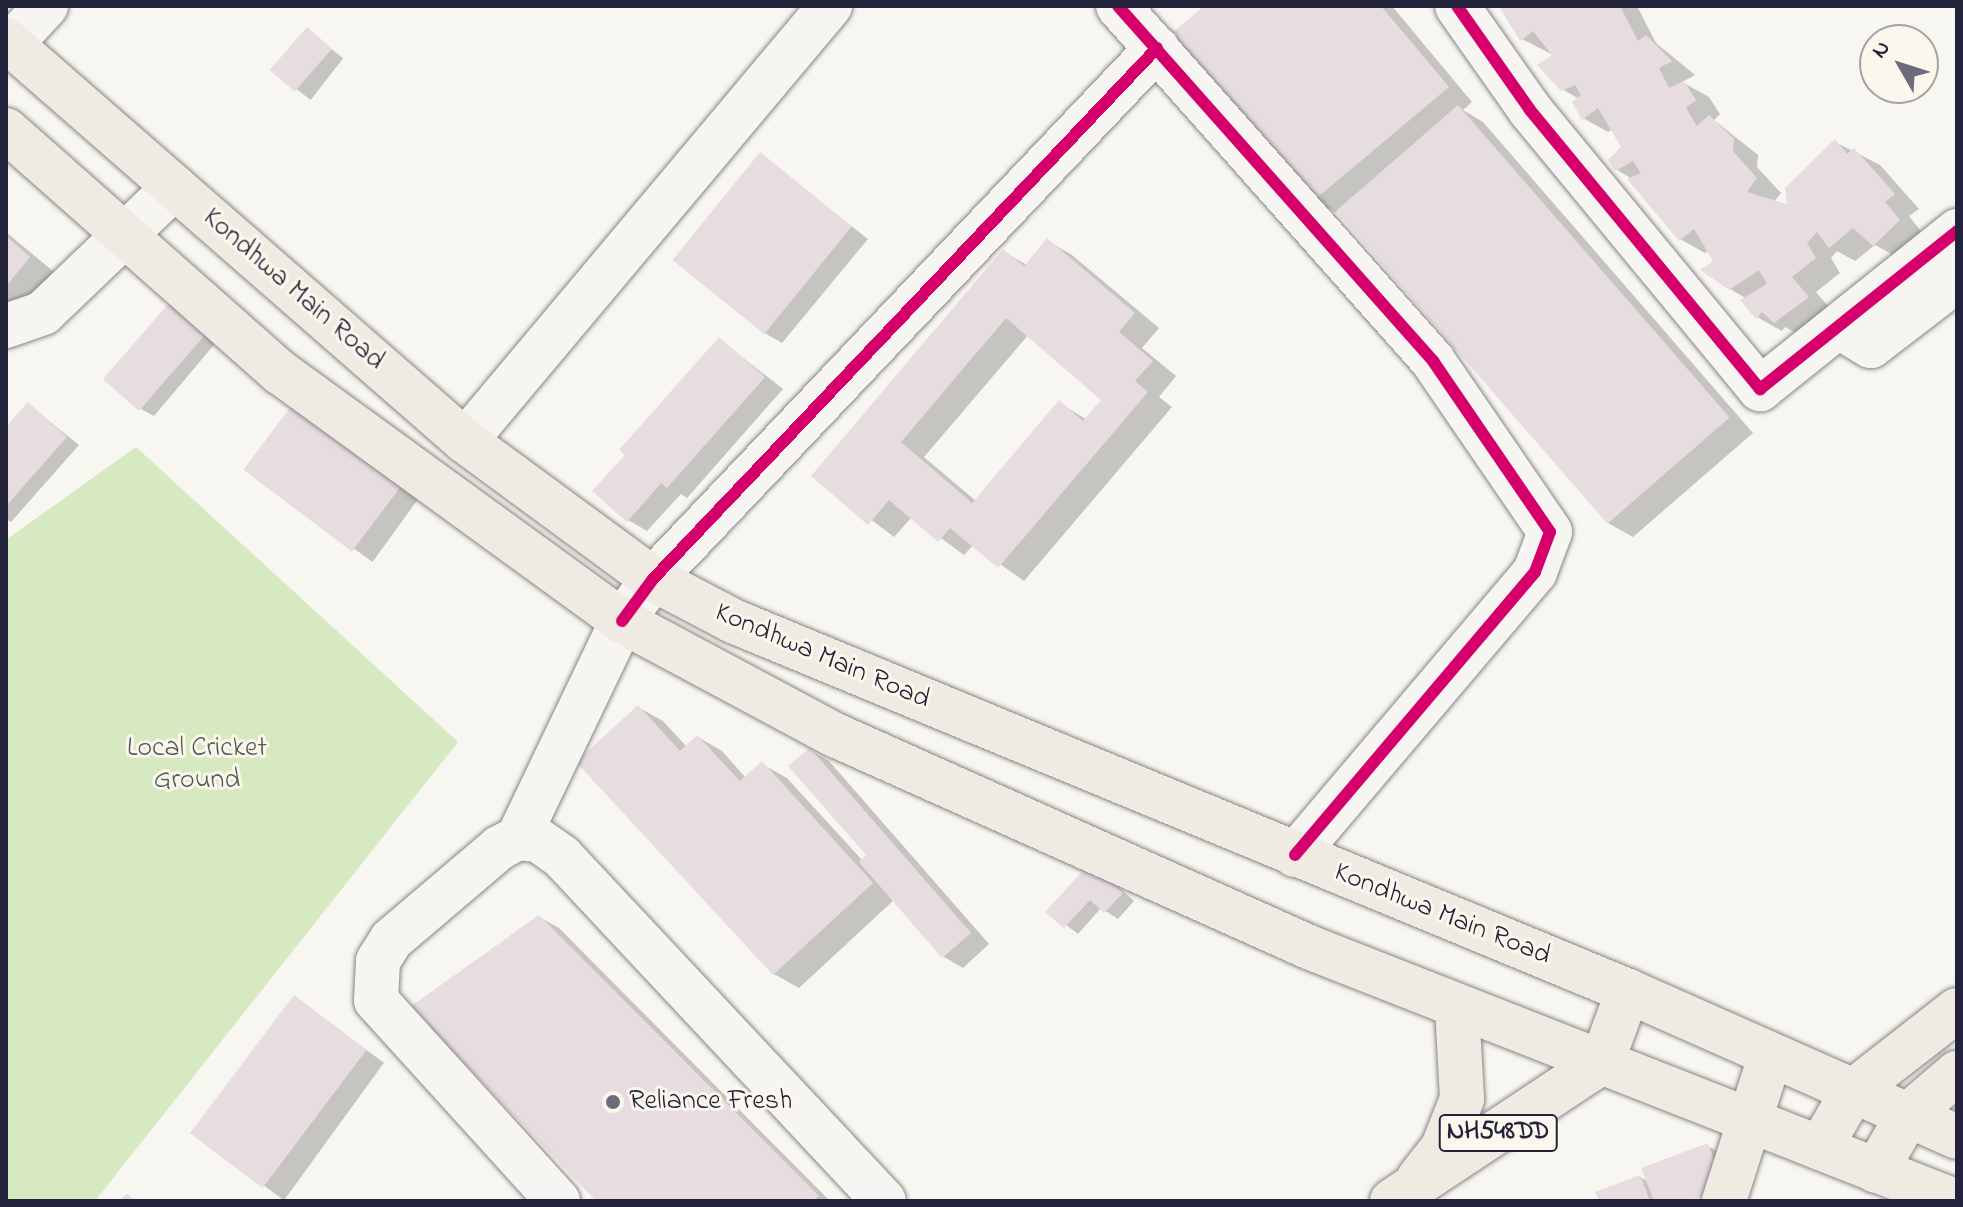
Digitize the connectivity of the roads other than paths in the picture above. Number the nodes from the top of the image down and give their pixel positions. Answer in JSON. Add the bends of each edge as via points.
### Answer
{"nodes":[{"id":1,"x":46,"y":6,"type":"edge"},
{"id":2,"x":830,"y":6,"type":"edge"},
{"id":3,"x":1118,"y":6,"type":"edge"},
{"id":4,"x":1457,"y":6,"type":"edge"},
{"id":5,"x":9,"y":42,"type":"edge"},
{"id":6,"x":1157,"y":48,"type":"junction"},
{"id":7,"x":6,"y":130,"type":"edge"},
{"id":8,"x":175,"y":187,"type":"junction"},
{"id":9,"x":1957,"y":231,"type":"edge"},
{"id":10,"x":126,"y":236,"type":"junction"},
{"id":11,"x":1957,"y":280,"type":"edge"},
{"id":12,"x":6,"y":326,"type":"edge"},
{"id":13,"x":1839,"y":327,"type":"junction"},
{"id":14,"x":465,"y":441,"type":"junction"},
{"id":15,"x":653,"y":579,"type":"junction"},
{"id":16,"x":622,"y":621,"type":"junction"},
{"id":17,"x":518,"y":838,"type":"junction"},
{"id":18,"x":1295,"y":855,"type":"junction"},
{"id":19,"x":1628,"y":991,"type":"junction"},
{"id":20,"x":1457,"y":1006,"type":"junction"},
{"id":21,"x":1957,"y":1010,"type":"edge"},
{"id":22,"x":1770,"y":1057,"type":"junction"},
{"id":23,"x":1602,"y":1062,"type":"junction"},
{"id":24,"x":1957,"y":1073,"type":"edge"},
{"id":25,"x":1853,"y":1091,"type":"junction"},
{"id":26,"x":1908,"y":1115,"type":"junction"},
{"id":27,"x":1746,"y":1119,"type":"junction"},
{"id":28,"x":1957,"y":1137,"type":"edge"},
{"id":29,"x":1820,"y":1148,"type":"junction"},
{"id":30,"x":1876,"y":1171,"type":"junction"},
{"id":31,"x":1400,"y":1197,"type":"edge"},
{"id":32,"x":1953,"y":1197,"type":"edge"},
{"id":33,"x":875,"y":1198,"type":"edge"},
{"id":34,"x":558,"y":1201,"type":"edge"},
{"id":35,"x":1724,"y":1201,"type":"edge"}],
"edges":[{"from":1,"to":5,"type":"street"},
{"from":2,"to":14,"type":"street"},
{"from":3,"to":6,"type":"street"},
{"from":4,"to":13,"type":"street","via":[[1530,110],[1760,389]]},
{"from":5,"to":8,"type":"main road","name":"Kondhwa Main Road"},
{"from":6,"to":15,"type":"street"},
{"from":6,"to":18,"type":"street","via":[[1433,361],[1550,532],[1535,572]]},
{"from":7,"to":10,"type":"main road","name":"Kondhwa Main Road"},
{"from":8,"to":10,"type":"street"},
{"from":8,"to":14,"type":"main road","name":"Kondhwa Main Road"},
{"from":9,"to":13,"type":"street"},
{"from":10,"to":12,"type":"street","via":[[43,313]]},
{"from":10,"to":16,"type":"main road","name":"Kondhwa Main Road","via":[[281,373]]},
{"from":11,"to":13,"type":"street","via":[[1871,346]]},
{"from":14,"to":15,"type":"main road","name":"Kondhwa Main Road"},
{"from":15,"to":16,"type":"street"},
{"from":15,"to":18,"type":"main road","name":"Kondhwa Main Road","via":[[733,621]]},
{"from":16,"to":17,"type":"street"},
{"from":16,"to":20,"type":"main road","name":"Kondhwa Main Road","via":[[835,735],[1311,948]]},
{"from":17,"to":33,"type":"street","via":[[538,840],[562,857]]},
{"from":17,"to":34,"type":"street","via":[[499,848],[391,940],[378,961],[376,1000]]},
{"from":18,"to":19,"type":"main road","name":"Kondhwa Main Road"},
{"from":19,"to":22,"type":"main road","name":"Kondhwa Main Road"},
{"from":19,"to":23,"type":"main road"},
{"from":20,"to":23,"type":"main road","name":"Kondhwa Main Road"},
{"from":20,"to":31,"type":"main road","via":[[1462,1099],[1443,1147]]},
{"from":21,"to":25,"type":"main road"},
{"from":22,"to":25,"type":"main road","name":"Kondhwa Main Road"},
{"from":22,"to":27,"type":"main road"},
{"from":23,"to":27,"type":"main road","name":"Kondhwa Main Road"},
{"from":23,"to":31,"type":"main road","number":"NH548DD"},
{"from":24,"to":26,"type":"main road"},
{"from":25,"to":26,"type":"main road","name":"Kondhwa Main Road"},
{"from":25,"to":29,"type":"main road"},
{"from":26,"to":28,"type":"main road","name":"Kondhwa Main Road"},
{"from":26,"to":30,"type":"main road"},
{"from":27,"to":29,"type":"main road","name":"Kondhwa Main Road"},
{"from":27,"to":35,"type":"main road"},
{"from":29,"to":30,"type":"main road","name":"Kondhwa Main Road"},
{"from":30,"to":32,"type":"main road","name":"Kondhwa Main Road"}]}
